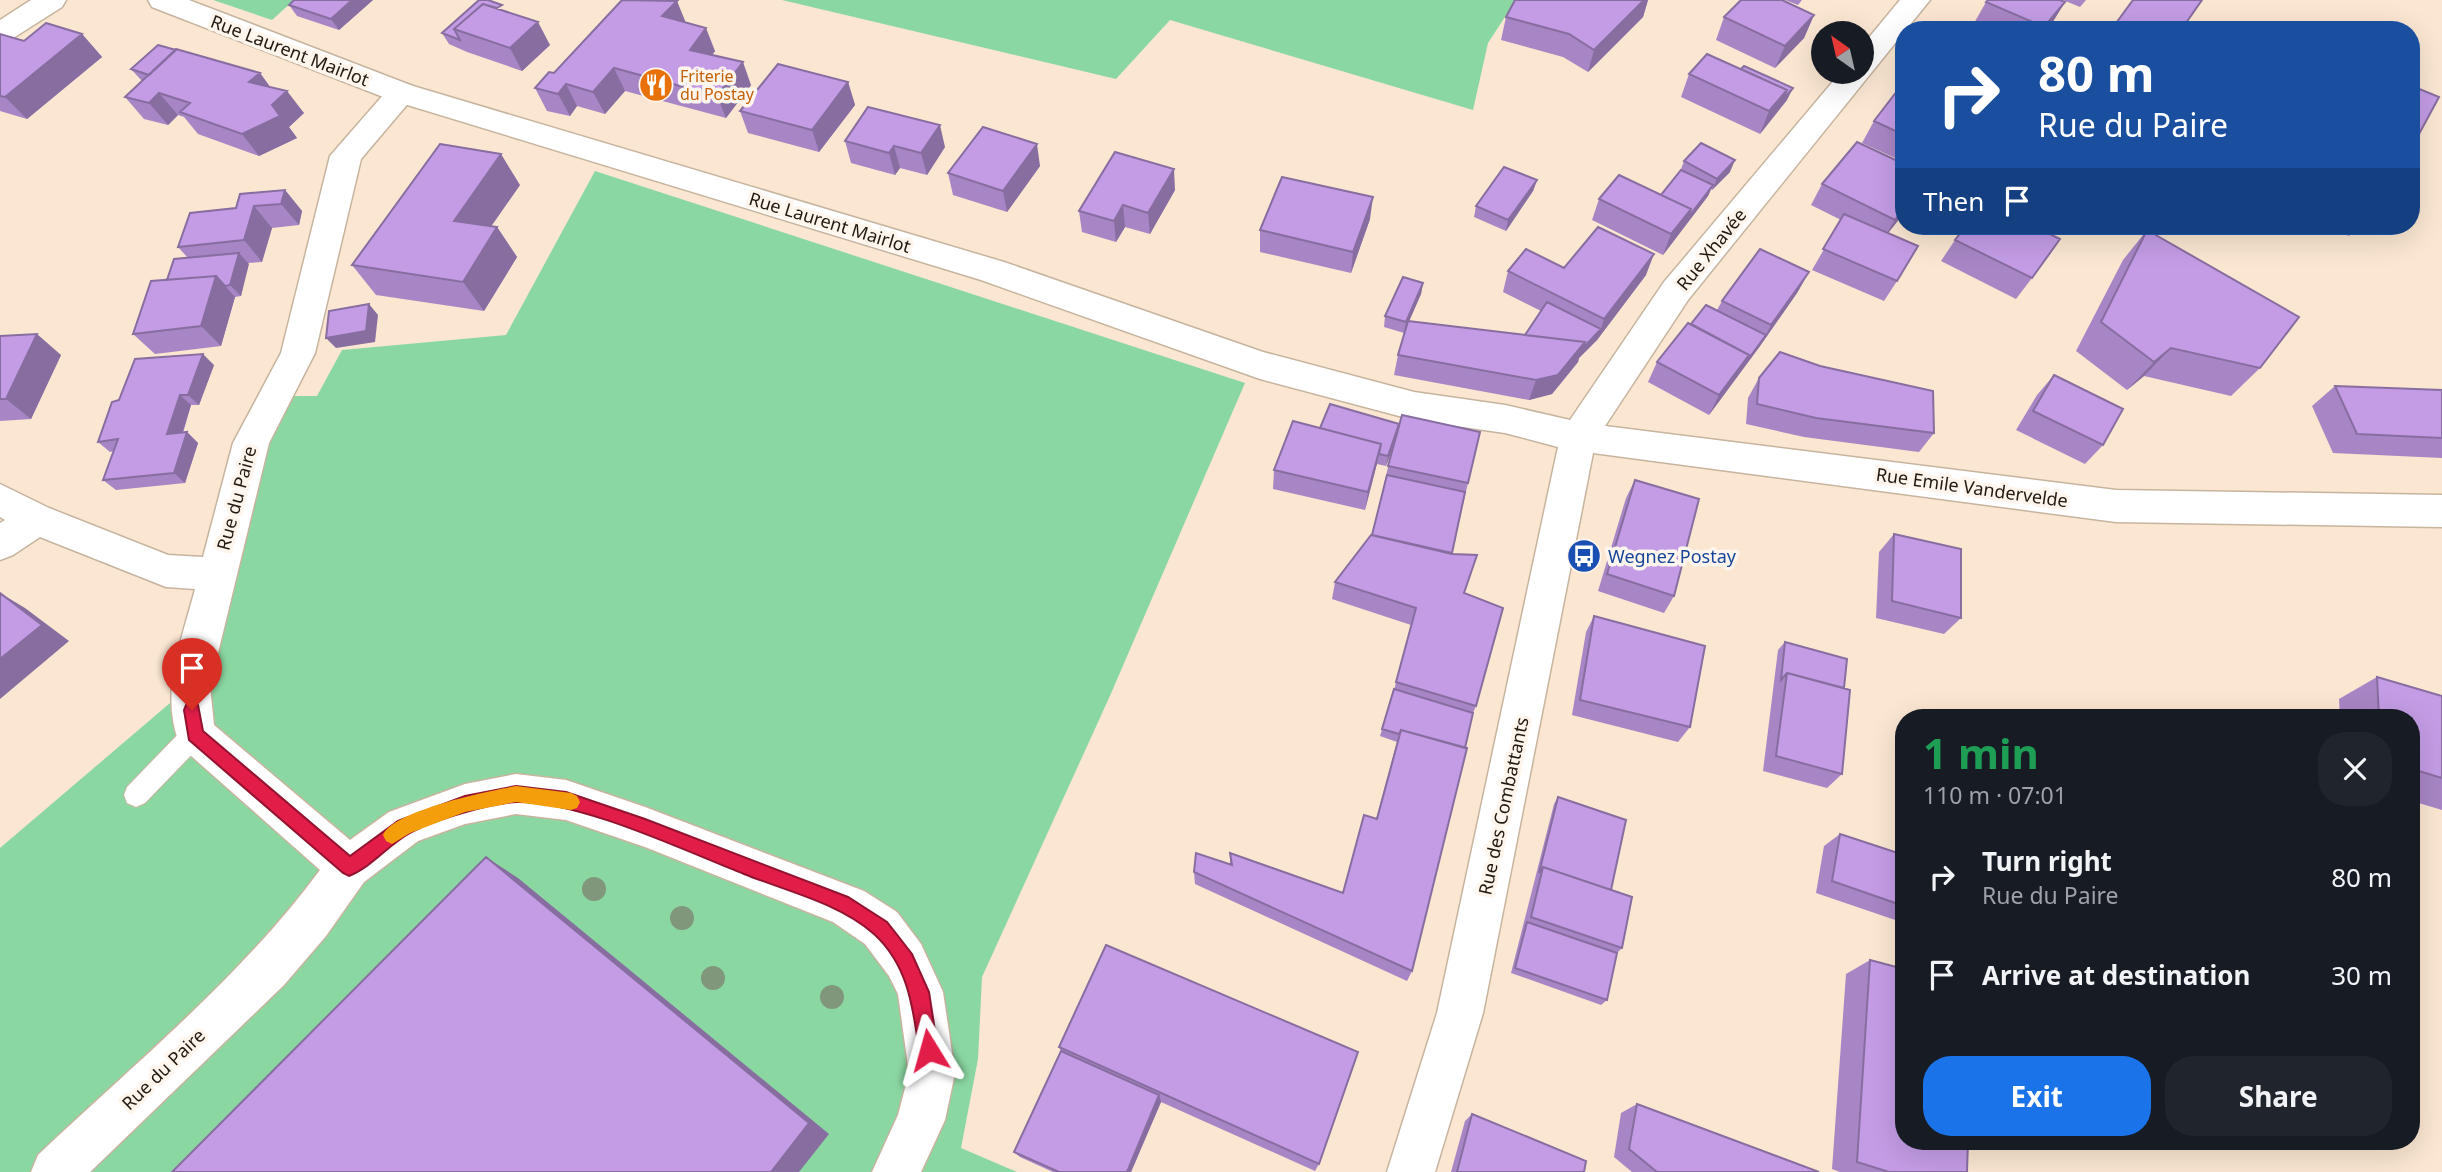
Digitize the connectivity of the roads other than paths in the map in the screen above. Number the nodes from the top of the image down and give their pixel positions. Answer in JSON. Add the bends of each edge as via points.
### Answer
{"nodes":[{"id":1,"x":52,"y":0,"type":"edge"},
{"id":2,"x":162,"y":0,"type":"edge"},
{"id":3,"x":1916,"y":0,"type":"edge"},
{"id":4,"x":1899,"y":21,"type":"edge"},
{"id":5,"x":1895,"y":25,"type":"edge"},
{"id":6,"x":0,"y":33,"type":"edge"},
{"id":7,"x":1874,"y":51,"type":"edge"},
{"id":8,"x":1847,"y":84,"type":"edge"},
{"id":9,"x":402,"y":93,"type":"junction"},
{"id":10,"x":1505,"y":419,"type":"joint"},
{"id":11,"x":1578,"y":437,"type":"junction"},
{"id":12,"x":0,"y":499,"type":"edge"},
{"id":13,"x":2442,"y":511,"type":"edge"},
{"id":14,"x":36,"y":519,"type":"junction"},
{"id":15,"x":0,"y":544,"type":"edge"},
{"id":16,"x":216,"y":574,"type":"junction"},
{"id":17,"x":195,"y":734,"type":"junction"},
{"id":18,"x":136,"y":794,"type":"dead end"},
{"id":19,"x":349,"y":867,"type":"junction"},
{"id":20,"x":55,"y":1172,"type":"edge"},
{"id":21,"x":895,"y":1172,"type":"edge"},
{"id":22,"x":1411,"y":1172,"type":"edge"}],
"edges":[{"from":1,"to":6,"type":"street"},
{"from":2,"to":9,"type":"street","name":"Rue Laurent Mairlot"},
{"from":3,"to":4,"type":"street"},
{"from":5,"to":7,"type":"street"},
{"from":8,"to":11,"type":"street","name":"Rue Xhavée","via":[[1676,291]]},
{"from":9,"to":10,"type":"street","name":"Rue Laurent Mairlot","via":[[992,271],[1260,365],[1414,406]]},
{"from":9,"to":16,"type":"street","name":"Rue du Paire","via":[[346,156],[298,353],[251,443]]},
{"from":10,"to":11,"type":"street","name":"Rue Emile Vandervelde"},
{"from":11,"to":13,"type":"street","name":"Rue Emile Vandervelde","via":[[2116,506]]},
{"from":11,"to":22,"type":"street","name":"Rue des Combattants","via":[[1460,1013]]},
{"from":12,"to":14,"type":"street"},
{"from":14,"to":15,"type":"street"},
{"from":14,"to":16,"type":"street","via":[[166,571]]},
{"from":16,"to":17,"type":"street","name":"Rue du Paire","via":[[190,686]]},
{"from":17,"to":18,"type":"lane"},
{"from":17,"to":19,"type":"street"},
{"from":19,"to":20,"type":"street","name":"Rue du Paire","via":[[268,969]]},
{"from":19,"to":21,"type":"street","name":"Rue du Paire","via":[[404,827],[465,804],[516,794],[566,800],[848,906],[881,928],[920,992],[932,1073],[921,1120]]}]}
